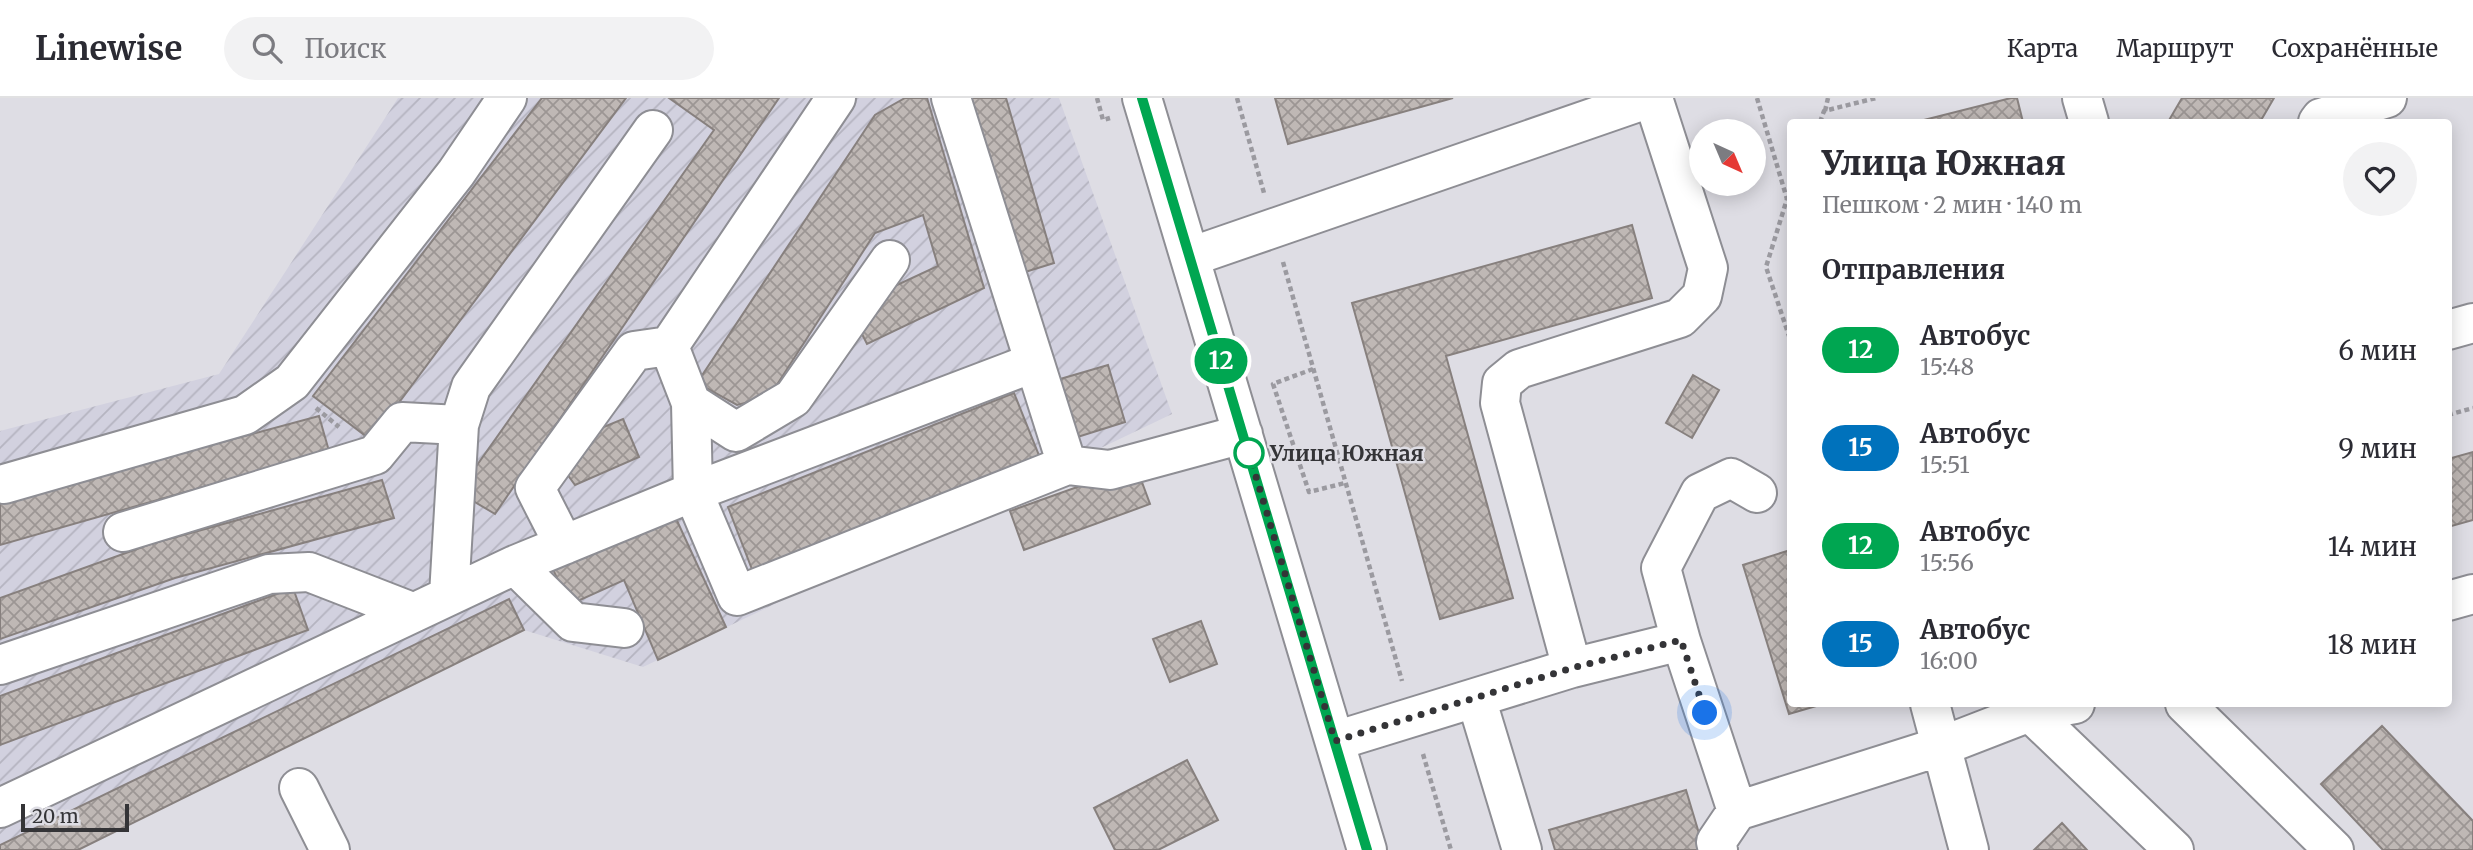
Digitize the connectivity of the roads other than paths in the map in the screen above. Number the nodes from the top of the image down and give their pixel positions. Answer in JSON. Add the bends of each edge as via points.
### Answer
{"nodes":[{"id":1,"x":508,"y":98,"type":"edge"},
{"id":2,"x":836,"y":98,"type":"edge"},
{"id":3,"x":951,"y":98,"type":"edge"},
{"id":4,"x":1142,"y":98,"type":"edge"},
{"id":5,"x":1652,"y":98,"type":"edge"},
{"id":6,"x":2082,"y":98,"type":"edge"},
{"id":7,"x":2387,"y":98,"type":"edge"},
{"id":8,"x":2088,"y":119,"type":"edge"},
{"id":9,"x":2320,"y":119,"type":"edge"},
{"id":10,"x":653,"y":130,"type":"dead end"},
{"id":11,"x":1190,"y":257,"type":"junction"},
{"id":12,"x":890,"y":260,"type":"dead end"},
{"id":13,"x":2473,"y":323,"type":"edge"},
{"id":14,"x":2452,"y":329,"type":"edge"},
{"id":15,"x":669,"y":346,"type":"junction"},
{"id":16,"x":1033,"y":363,"type":"junction"},
{"id":17,"x":691,"y":402,"type":"junction"},
{"id":18,"x":459,"y":425,"type":"junction"},
{"id":19,"x":1243,"y":433,"type":"junction"},
{"id":20,"x":1067,"y":465,"type":"junction"},
{"id":21,"x":2,"y":475,"type":"edge"},
{"id":22,"x":693,"y":492,"type":"junction"},
{"id":23,"x":1757,"y":493,"type":"dead end"},
{"id":24,"x":123,"y":532,"type":"dead end"},
{"id":25,"x":564,"y":545,"type":"junction"},
{"id":26,"x":515,"y":565,"type":"junction"},
{"id":27,"x":449,"y":594,"type":"junction"},
{"id":28,"x":2473,"y":594,"type":"edge"},
{"id":29,"x":2452,"y":600,"type":"edge"},
{"id":30,"x":412,"y":612,"type":"junction"},
{"id":31,"x":624,"y":628,"type":"dead end"},
{"id":32,"x":1681,"y":640,"type":"junction"},
{"id":33,"x":0,"y":665,"type":"edge"},
{"id":34,"x":1572,"y":668,"type":"junction"},
{"id":35,"x":1476,"y":698,"type":"junction"},
{"id":36,"x":1931,"y":707,"type":"edge"},
{"id":37,"x":2058,"y":707,"type":"edge"},
{"id":38,"x":2188,"y":707,"type":"edge"},
{"id":39,"x":2030,"y":712,"type":"junction"},
{"id":40,"x":1335,"y":741,"type":"junction"},
{"id":41,"x":1942,"y":746,"type":"junction"},
{"id":42,"x":299,"y":788,"type":"dead end"},
{"id":43,"x":0,"y":808,"type":"edge"},
{"id":44,"x":1737,"y":811,"type":"junction"},
{"id":45,"x":330,"y":850,"type":"edge"},
{"id":46,"x":1367,"y":850,"type":"edge"},
{"id":47,"x":1522,"y":850,"type":"edge"},
{"id":48,"x":1718,"y":850,"type":"edge"},
{"id":49,"x":1969,"y":850,"type":"edge"},
{"id":50,"x":2174,"y":850,"type":"edge"},
{"id":51,"x":2334,"y":850,"type":"edge"}],
"edges":[{"from":1,"to":21,"type":"street","via":[[456,173],[292,382],[245,415],[50,470]]},
{"from":2,"to":15,"type":"street"},
{"from":3,"to":16,"type":"street"},
{"from":4,"to":11,"type":"street"},
{"from":5,"to":11,"type":"street"},
{"from":5,"to":34,"type":"street","via":[[1708,268],[1702,296],[1680,318],[1519,369],[1503,383],[1500,403]]},
{"from":6,"to":8,"type":"street"},
{"from":7,"to":9,"type":"street"},
{"from":10,"to":18,"type":"street","via":[[471,387]]},
{"from":11,"to":19,"type":"street"},
{"from":12,"to":17,"type":"street","via":[[793,398],[736,432]]},
{"from":13,"to":14,"type":"street"},
{"from":15,"to":17,"type":"street"},
{"from":15,"to":25,"type":"street","via":[[634,351],[535,488]]},
{"from":16,"to":20,"type":"street"},
{"from":16,"to":22,"type":"street"},
{"from":17,"to":22,"type":"street"},
{"from":18,"to":24,"type":"street","via":[[402,422],[375,455]]},
{"from":18,"to":27,"type":"street"},
{"from":19,"to":20,"type":"street","via":[[1110,470]]},
{"from":19,"to":40,"type":"street"},
{"from":20,"to":22,"type":"street","via":[[737,596]]},
{"from":22,"to":25,"type":"street"},
{"from":23,"to":32,"type":"street","via":[[1731,478],[1700,493],[1661,568]]},
{"from":25,"to":26,"type":"street"},
{"from":26,"to":27,"type":"street"},
{"from":26,"to":31,"type":"street","via":[[573,622]]},
{"from":27,"to":30,"type":"street"},
{"from":28,"to":29,"type":"street"},
{"from":30,"to":33,"type":"street","via":[[309,572],[269,574]]},
{"from":30,"to":43,"type":"street"},
{"from":32,"to":34,"type":"street"},
{"from":32,"to":44,"type":"street"},
{"from":34,"to":35,"type":"street"},
{"from":35,"to":40,"type":"street"},
{"from":35,"to":47,"type":"street"},
{"from":36,"to":41,"type":"street"},
{"from":37,"to":39,"type":"street"},
{"from":38,"to":51,"type":"street"},
{"from":39,"to":41,"type":"street"},
{"from":39,"to":50,"type":"street"},
{"from":40,"to":46,"type":"street"},
{"from":41,"to":44,"type":"street"},
{"from":41,"to":49,"type":"street"},
{"from":42,"to":45,"type":"street"},
{"from":44,"to":48,"type":"street","via":[[1716,842]]}]}
